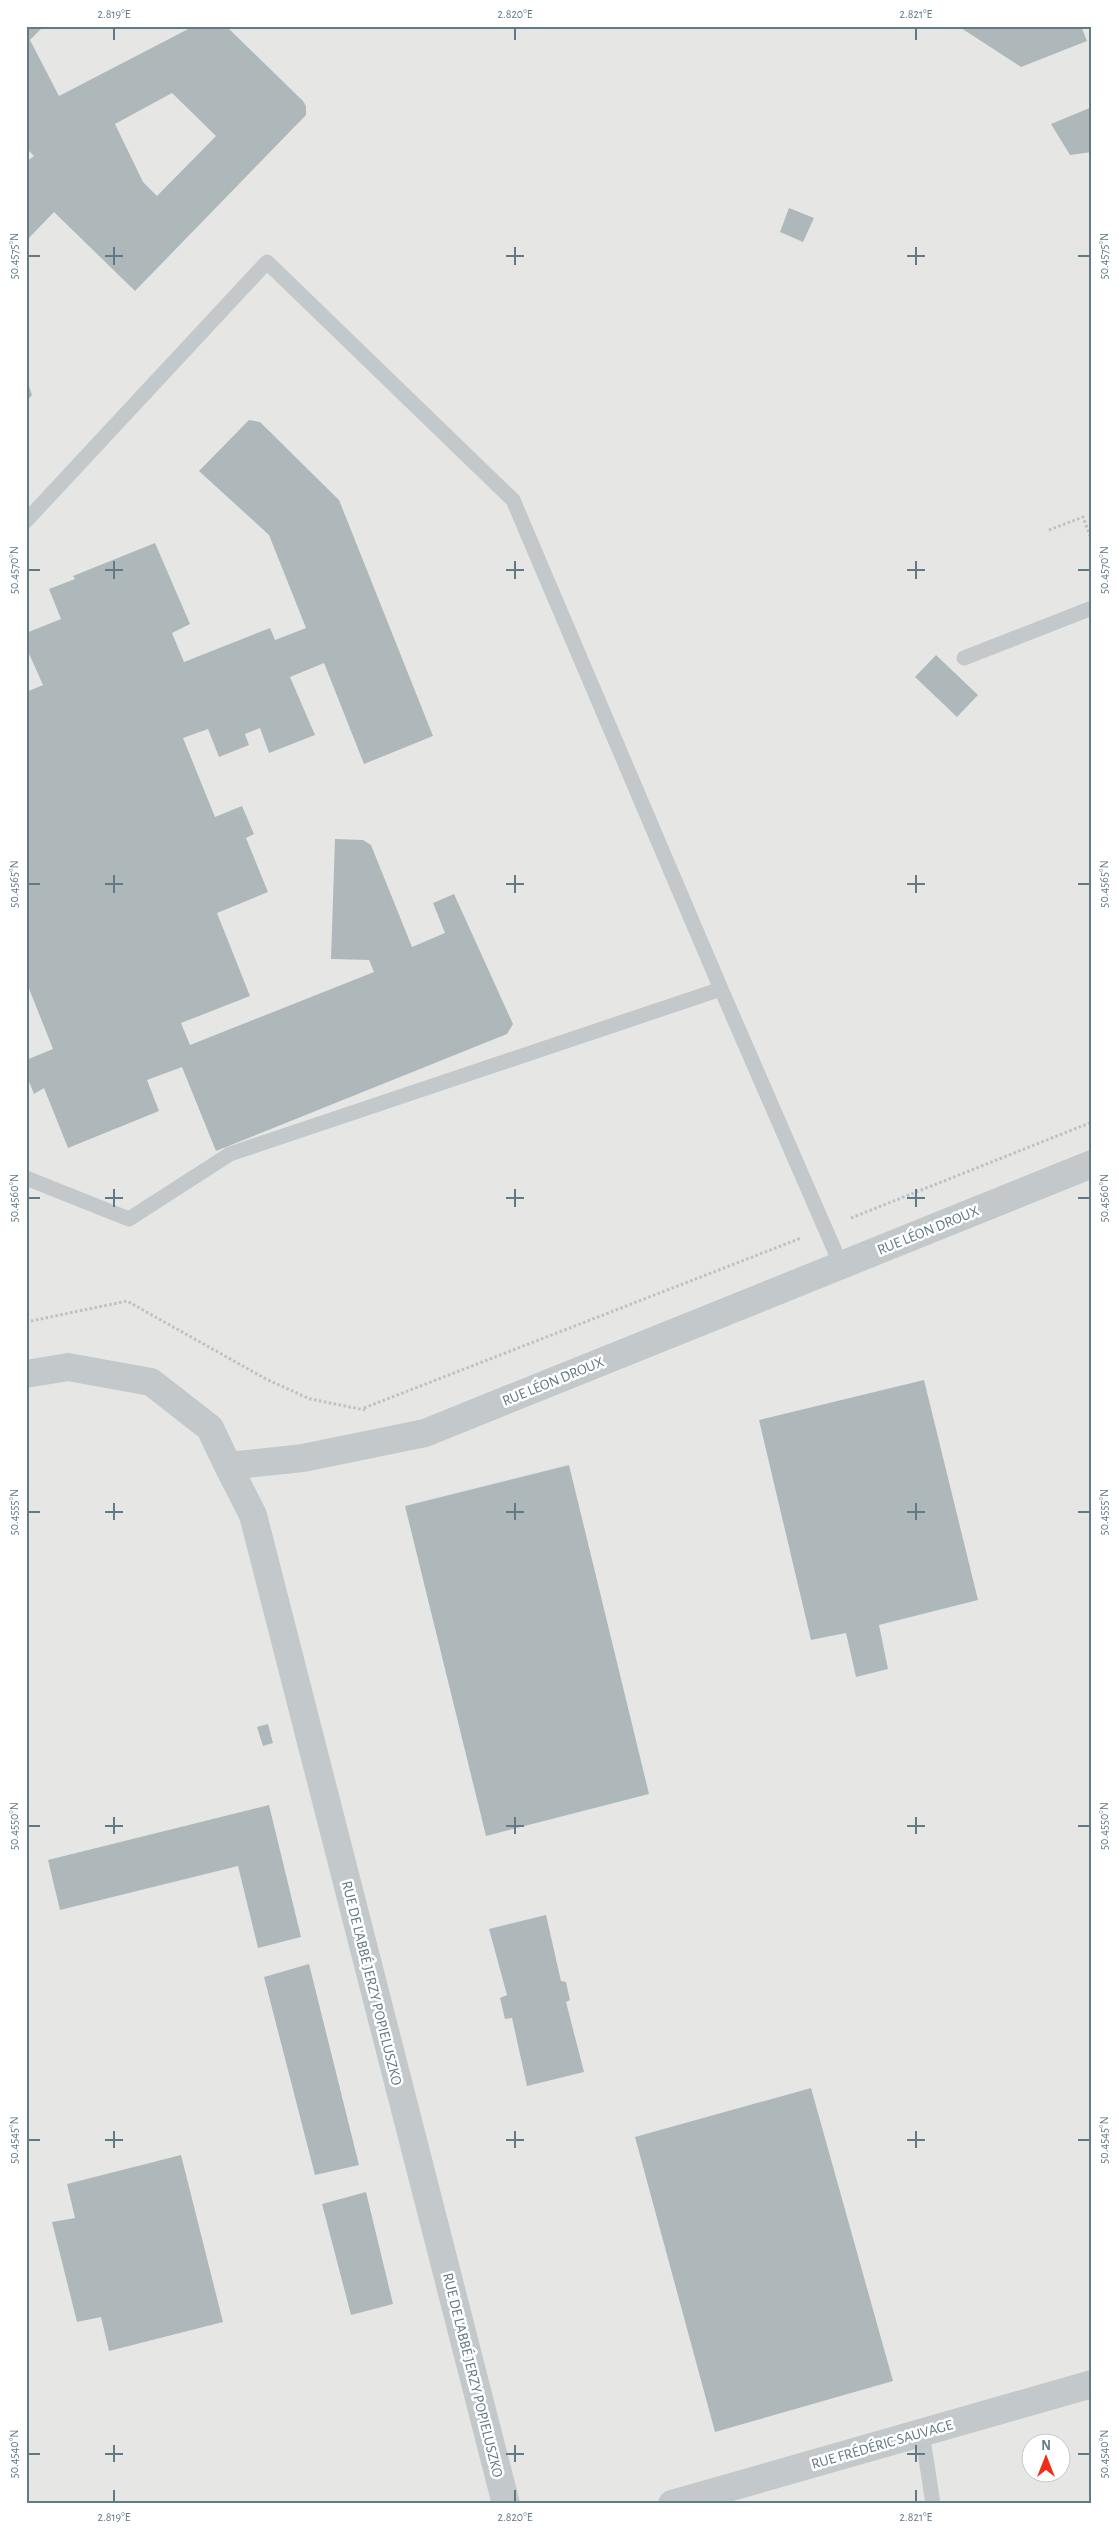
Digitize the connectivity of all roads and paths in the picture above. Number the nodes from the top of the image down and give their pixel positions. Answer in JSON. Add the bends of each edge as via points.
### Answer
{"nodes":[{"id":1,"x":26,"y":520,"type":"edge"},
{"id":2,"x":1050,"y":530,"type":"dead end"},
{"id":3,"x":1092,"y":541,"type":"edge"},
{"id":4,"x":1092,"y":608,"type":"edge"},
{"id":5,"x":964,"y":658,"type":"dead end"},
{"id":6,"x":721,"y":989,"type":"junction"},
{"id":7,"x":1092,"y":1122,"type":"edge"},
{"id":8,"x":1092,"y":1164,"type":"edge"},
{"id":9,"x":26,"y":1178,"type":"edge"},
{"id":10,"x":825,"y":1228,"type":"junction"},
{"id":11,"x":841,"y":1265,"type":"junction"},
{"id":12,"x":26,"y":1322,"type":"edge"},
{"id":13,"x":26,"y":1374,"type":"edge"},
{"id":14,"x":364,"y":1408,"type":"junction"},
{"id":15,"x":381,"y":1442,"type":"junction"},
{"id":16,"x":228,"y":1466,"type":"junction"},
{"id":17,"x":1092,"y":2384,"type":"edge"},
{"id":18,"x":922,"y":2432,"type":"junction"},
{"id":19,"x":506,"y":2504,"type":"edge"},
{"id":20,"x":672,"y":2504,"type":"edge"},
{"id":21,"x":933,"y":2504,"type":"edge"}],
"edges":[{"from":1,"to":6,"type":"lane","via":[[267,262],[514,500]]},
{"from":2,"to":3,"type":"path","via":[[1083,517]]},
{"from":4,"to":5,"type":"lane"},
{"from":6,"to":9,"type":"lane","via":[[230,1154],[129,1219]]},
{"from":6,"to":10,"type":"lane"},
{"from":7,"to":10,"type":"path"},
{"from":8,"to":11,"type":"street","name":"RUE LÉON DROUX"},
{"from":10,"to":11,"type":"lane"},
{"from":10,"to":14,"type":"path"},
{"from":11,"to":15,"type":"street","name":"RUE LÉON DROUX","via":[[425,1433]]},
{"from":12,"to":14,"type":"path","via":[[127,1301],[258,1374],[310,1399]]},
{"from":13,"to":16,"type":"street","via":[[68,1367],[152,1382],[210,1428]]},
{"from":14,"to":15,"type":"path"},
{"from":15,"to":16,"type":"street","name":"RUE LÉON DROUX","via":[[303,1458]]},
{"from":16,"to":19,"type":"street","name":"RUE DE L'ABBÉ JERZY POPIELUSZKO","via":[[253,1516]]},
{"from":17,"to":18,"type":"street","name":"RUE FRÉDÉRIC SAUVAGE"},
{"from":18,"to":20,"type":"street","name":"RUE FRÉDÉRIC SAUVAGE"},
{"from":18,"to":21,"type":"lane"}]}
